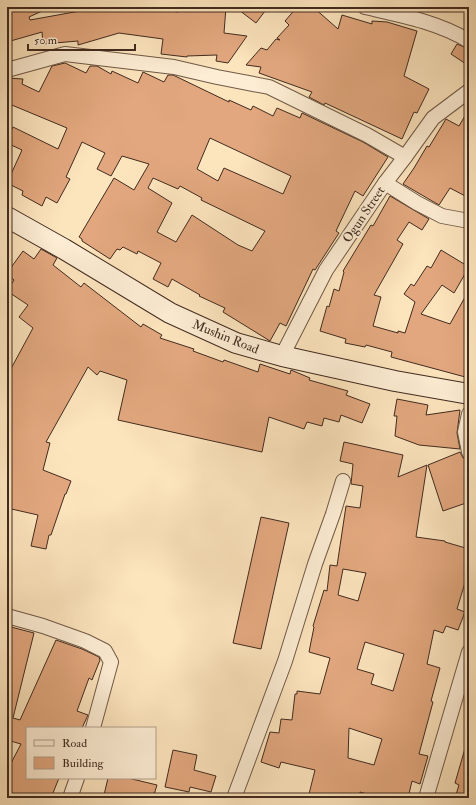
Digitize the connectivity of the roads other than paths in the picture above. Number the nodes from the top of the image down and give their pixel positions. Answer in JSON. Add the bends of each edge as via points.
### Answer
{"nodes":[{"id":1,"x":365,"y":7,"type":"edge"},
{"id":2,"x":469,"y":41,"type":"edge"},
{"id":3,"x":7,"y":70,"type":"edge"},
{"id":4,"x":469,"y":90,"type":"edge"},
{"id":5,"x":405,"y":158,"type":"junction"},
{"id":6,"x":385,"y":183,"type":"junction"},
{"id":7,"x":7,"y":217,"type":"edge"},
{"id":8,"x":469,"y":221,"type":"edge"},
{"id":9,"x":282,"y":356,"type":"junction"},
{"id":10,"x":469,"y":394,"type":"edge"},
{"id":11,"x":469,"y":414,"type":"edge"},
{"id":12,"x":469,"y":452,"type":"edge"},
{"id":13,"x":342,"y":481,"type":"dead end"},
{"id":14,"x":7,"y":616,"type":"edge"},
{"id":15,"x":469,"y":652,"type":"edge"},
{"id":16,"x":93,"y":727,"type":"edge"},
{"id":17,"x":77,"y":779,"type":"edge"},
{"id":18,"x":70,"y":798,"type":"edge"},
{"id":19,"x":234,"y":798,"type":"edge"},
{"id":20,"x":426,"y":798,"type":"edge"}],
"edges":[{"from":1,"to":2,"type":"street","via":[[415,19]]},
{"from":3,"to":5,"type":"street","via":[[65,54],[174,67],[269,87],[367,135]]},
{"from":4,"to":5,"type":"street","name":"Ogun Street","via":[[433,118]]},
{"from":5,"to":6,"type":"street","name":"Ogun Street"},
{"from":6,"to":8,"type":"street","via":[[442,216]]},
{"from":6,"to":9,"type":"street","name":"Ogun Street","via":[[326,270]]},
{"from":7,"to":9,"type":"main road","name":"Mushin Road","via":[[170,313],[236,343]]},
{"from":9,"to":10,"type":"main road","name":"Mushin Road"},
{"from":11,"to":12,"type":"street","via":[[465,432]]},
{"from":13,"to":19,"type":"street","via":[[287,654]]},
{"from":14,"to":16,"type":"street","via":[[85,641],[105,651],[111,662]]},
{"from":15,"to":20,"type":"street"},
{"from":17,"to":18,"type":"street"}]}
